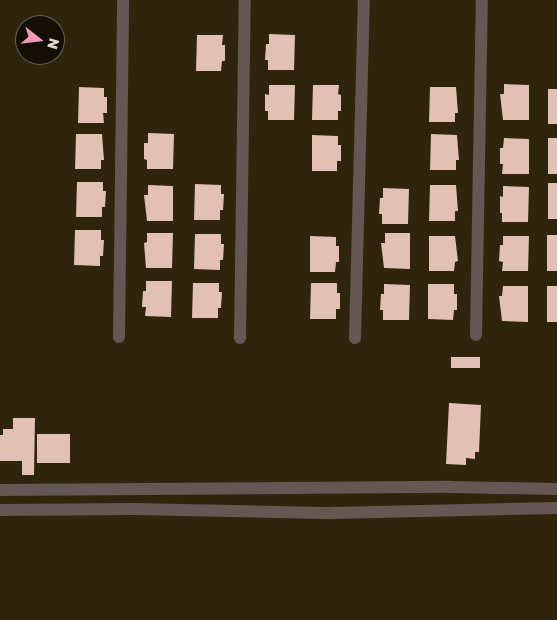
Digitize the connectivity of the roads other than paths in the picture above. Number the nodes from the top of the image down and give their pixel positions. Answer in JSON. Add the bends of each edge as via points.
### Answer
{"nodes":[{"id":1,"x":123,"y":0,"type":"edge"},
{"id":2,"x":245,"y":0,"type":"edge"},
{"id":3,"x":364,"y":0,"type":"edge"},
{"id":4,"x":482,"y":0,"type":"edge"},
{"id":5,"x":476,"y":335,"type":"dead end"},
{"id":6,"x":119,"y":338,"type":"dead end"},
{"id":7,"x":240,"y":338,"type":"dead end"},
{"id":8,"x":355,"y":338,"type":"dead end"},
{"id":9,"x":195,"y":488,"type":"junction"},
{"id":10,"x":557,"y":489,"type":"edge"},
{"id":11,"x":0,"y":490,"type":"edge"},
{"id":12,"x":557,"y":508,"type":"edge"},
{"id":13,"x":0,"y":510,"type":"edge"},
{"id":14,"x":195,"y":510,"type":"junction"}],
"edges":[{"from":1,"to":6,"type":"street"},
{"from":2,"to":7,"type":"street"},
{"from":3,"to":8,"type":"street"},
{"from":4,"to":5,"type":"street"},
{"from":9,"to":10,"type":"street"},
{"from":9,"to":11,"type":"street"},
{"from":9,"to":14,"type":"street"},
{"from":12,"to":14,"type":"street","via":[[333,513]]},
{"from":13,"to":14,"type":"street"}]}
